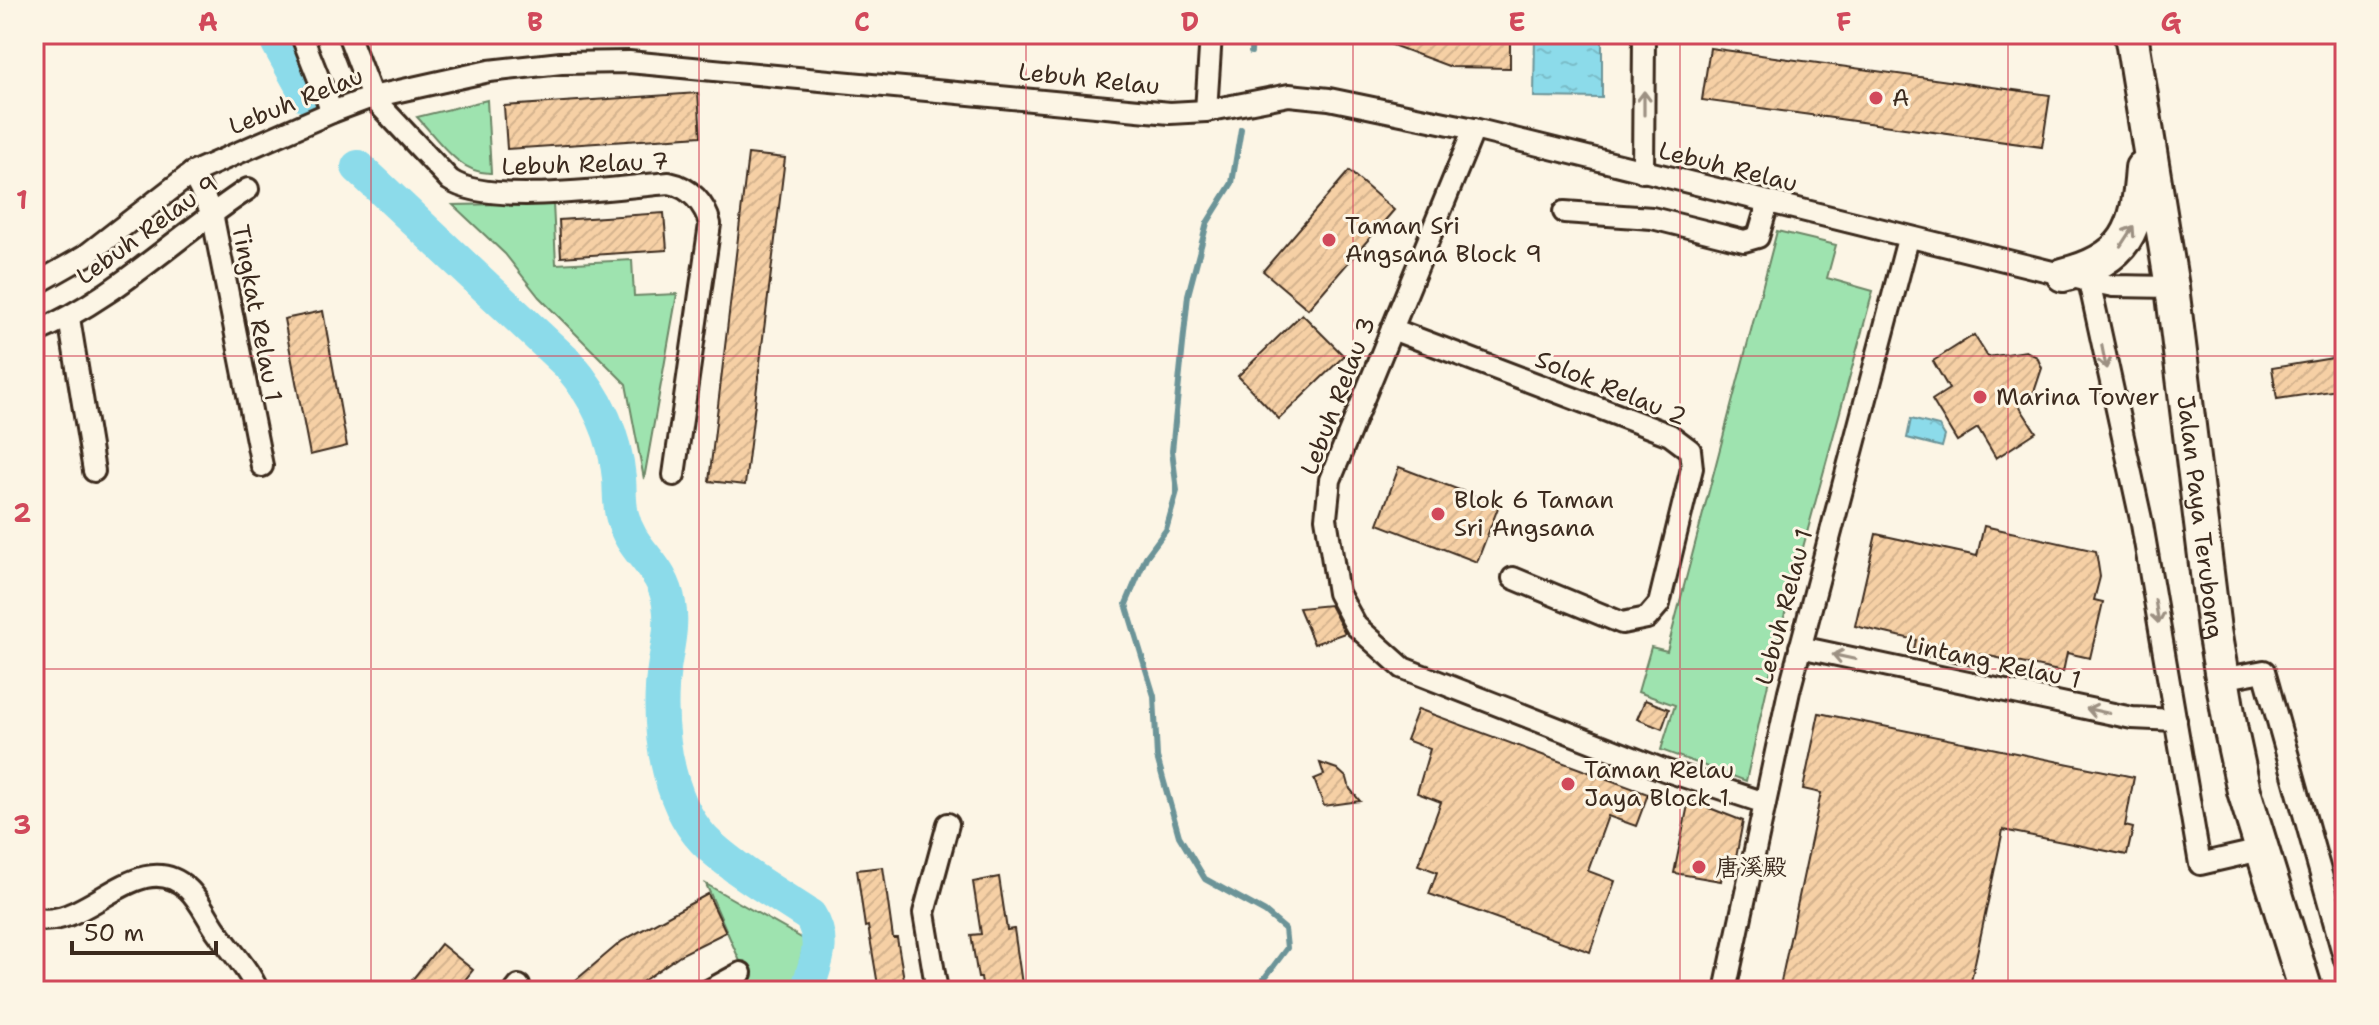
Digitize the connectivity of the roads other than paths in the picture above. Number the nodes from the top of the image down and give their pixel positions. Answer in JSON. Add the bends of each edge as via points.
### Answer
{"nodes":[{"id":1,"x":301,"y":34,"type":"edge"},
{"id":2,"x":348,"y":34,"type":"edge"},
{"id":3,"x":1211,"y":34,"type":"edge"},
{"id":4,"x":1644,"y":34,"type":"edge"},
{"id":5,"x":2131,"y":34,"type":"edge"},
{"id":6,"x":372,"y":97,"type":"junction"},
{"id":7,"x":1206,"y":111,"type":"junction"},
{"id":8,"x":332,"y":112,"type":"junction"},
{"id":9,"x":2145,"y":118,"type":"junction"},
{"id":10,"x":1474,"y":129,"type":"junction"},
{"id":11,"x":1643,"y":172,"type":"junction"},
{"id":12,"x":192,"y":173,"type":"junction"},
{"id":13,"x":248,"y":189,"type":"dead end"},
{"id":14,"x":1768,"y":203,"type":"junction"},
{"id":15,"x":1564,"y":212,"type":"dead end"},
{"id":16,"x":212,"y":213,"type":"junction"},
{"id":17,"x":1908,"y":239,"type":"junction"},
{"id":18,"x":2076,"y":278,"type":"junction"},
{"id":19,"x":34,"y":285,"type":"edge"},
{"id":20,"x":2172,"y":287,"type":"junction"},
{"id":21,"x":69,"y":318,"type":"junction"},
{"id":22,"x":1392,"y":329,"type":"junction"},
{"id":23,"x":34,"y":333,"type":"edge"},
{"id":24,"x":262,"y":466,"type":"dead end"},
{"id":25,"x":94,"y":471,"type":"dead end"},
{"id":26,"x":674,"y":475,"type":"dead end"},
{"id":27,"x":1513,"y":578,"type":"dead end"},
{"id":28,"x":1800,"y":647,"type":"junction"},
{"id":29,"x":2221,"y":679,"type":"junction"},
{"id":30,"x":2176,"y":720,"type":"junction"},
{"id":31,"x":1765,"y":803,"type":"junction"},
{"id":32,"x":948,"y":824,"type":"dead end"},
{"id":33,"x":2261,"y":850,"type":"junction"},
{"id":34,"x":34,"y":918,"type":"edge"},
{"id":35,"x":2345,"y":960,"type":"edge"},
{"id":36,"x":741,"y":973,"type":"dead end"},
{"id":37,"x":258,"y":991,"type":"edge"},
{"id":38,"x":708,"y":991,"type":"edge"},
{"id":39,"x":937,"y":991,"type":"edge"},
{"id":40,"x":1725,"y":991,"type":"edge"},
{"id":41,"x":2306,"y":991,"type":"edge"}],
"edges":[{"from":1,"to":8,"type":"street"},
{"from":2,"to":6,"type":"street"},
{"from":3,"to":7,"type":"street"},
{"from":11,"to":4,"type":"street","one_way":true},
{"from":5,"to":9,"type":"main road","name":"Jalan Paya Terubong"},
{"from":6,"to":7,"type":"street","name":"Lebuh Relau","via":[[489,71],[629,62],[1133,110]]},
{"from":6,"to":8,"type":"street","name":"Lebuh Relau"},
{"from":6,"to":26,"type":"street","name":"Lebuh Relau 7","via":[[463,189],[516,193],[669,183],[706,208],[710,224]]},
{"from":7,"to":10,"type":"street","name":"Lebuh Relau","via":[[1289,95]]},
{"from":8,"to":12,"type":"street","name":"Lebuh Relau"},
{"from":18,"to":9,"type":"main road","one_way":true,"via":[[2112,254],[2133,227]]},
{"from":9,"to":20,"type":"main road","name":"Jalan Paya Terubong"},
{"from":10,"to":11,"type":"street","name":"Lebuh Relau"},
{"from":10,"to":22,"type":"street","name":"Lebuh Relau 3"},
{"from":11,"to":14,"type":"street","name":"Lebuh Relau"},
{"from":12,"to":16,"type":"street","name":"Tingkat Relau 1"},
{"from":12,"to":19,"type":"street","name":"Lebuh Relau","via":[[85,256]]},
{"from":13,"to":16,"type":"street","name":"Lebuh Relau 9"},
{"from":14,"to":15,"type":"street","via":[[1758,237],[1744,241],[1652,218]]},
{"from":14,"to":17,"type":"street","name":"Lebuh Relau"},
{"from":16,"to":21,"type":"street","name":"Lebuh Relau 9"},
{"from":16,"to":24,"type":"street","name":"Tingkat Relau 1"},
{"from":17,"to":18,"type":"street","name":"Lebuh Relau"},
{"from":17,"to":28,"type":"street","name":"Lebuh Relau 1"},
{"from":18,"to":20,"type":"street","name":"Lebuh Relau"},
{"from":18,"to":30,"type":"street","one_way":true,"via":[[2142,524]]},
{"from":20,"to":29,"type":"main road","name":"Jalan Paya Terubong"},
{"from":21,"to":23,"type":"street","name":"Lebuh Relau 9"},
{"from":21,"to":25,"type":"street"},
{"from":22,"to":27,"type":"street","name":"Solok Relau 2","via":[[1670,435],[1690,450],[1692,468],[1659,604],[1647,618],[1622,623]]},
{"from":22,"to":31,"type":"street","name":"Lebuh Relau 3","via":[[1326,498],[1333,575],[1356,626],[1403,668],[1664,770]]},
{"from":30,"to":28,"type":"street","name":"Lintang Relau 1","one_way":true,"via":[[2132,718]]},
{"from":28,"to":31,"type":"street","name":"Lebuh Relau 1"},
{"from":29,"to":33,"type":"main road","name":"Jalan Paya Terubong"},
{"from":29,"to":35,"type":"street","via":[[2264,671]]},
{"from":30,"to":33,"type":"street","via":[[2200,864]]},
{"from":31,"to":40,"type":"street","name":"Lebuh Relau 1"},
{"from":32,"to":39,"type":"street","via":[[924,913]]},
{"from":33,"to":41,"type":"main road","name":"Jalan Paya Terubong"},
{"from":34,"to":37,"type":"street","via":[[46,922],[70,915],[134,879],[161,876],[187,888]]},
{"from":36,"to":38,"type":"street"}]}
